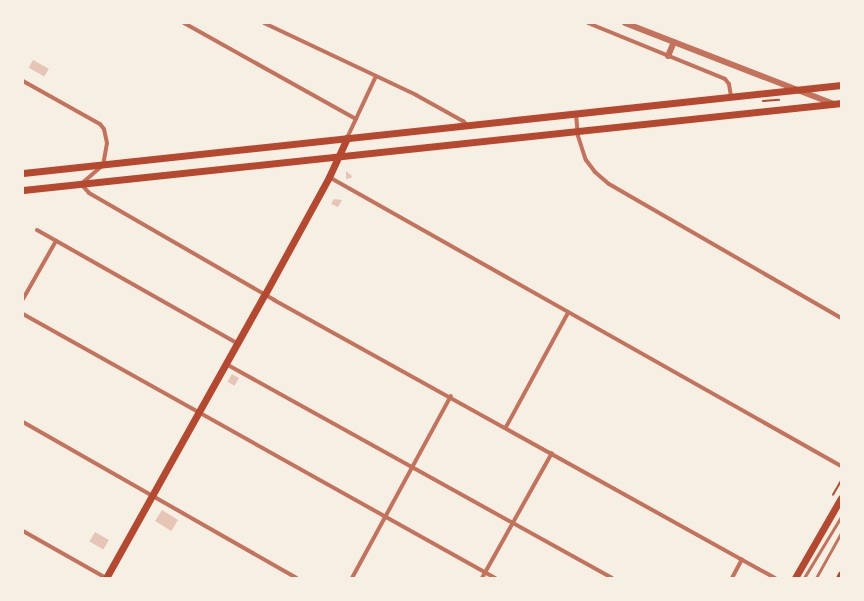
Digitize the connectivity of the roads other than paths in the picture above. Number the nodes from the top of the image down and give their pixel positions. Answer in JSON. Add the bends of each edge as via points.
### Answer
{"nodes":[{"id":1,"x":184,"y":23,"type":"edge"},
{"id":2,"x":264,"y":23,"type":"edge"},
{"id":3,"x":588,"y":23,"type":"edge"},
{"id":4,"x":625,"y":23,"type":"edge"},
{"id":5,"x":674,"y":42,"type":"junction"},
{"id":6,"x":668,"y":56,"type":"junction"},
{"id":7,"x":376,"y":76,"type":"junction"},
{"id":8,"x":23,"y":81,"type":"edge"},
{"id":9,"x":841,"y":85,"type":"edge"},
{"id":10,"x":800,"y":89,"type":"junction"},
{"id":11,"x":731,"y":97,"type":"junction"},
{"id":12,"x":837,"y":103,"type":"edge"},
{"id":13,"x":841,"y":106,"type":"edge"},
{"id":14,"x":576,"y":114,"type":"junction"},
{"id":15,"x":356,"y":119,"type":"junction"},
{"id":16,"x":467,"y":126,"type":"junction"},
{"id":17,"x":577,"y":130,"type":"junction"},
{"id":18,"x":347,"y":138,"type":"junction"},
{"id":19,"x":339,"y":156,"type":"junction"},
{"id":20,"x":103,"y":165,"type":"junction"},
{"id":21,"x":23,"y":173,"type":"edge"},
{"id":22,"x":329,"y":177,"type":"junction"},
{"id":23,"x":81,"y":184,"type":"junction"},
{"id":24,"x":23,"y":190,"type":"edge"},
{"id":25,"x":37,"y":230,"type":"dead end"},
{"id":26,"x":56,"y":241,"type":"junction"},
{"id":27,"x":265,"y":294,"type":"junction"},
{"id":28,"x":23,"y":299,"type":"edge"},
{"id":29,"x":568,"y":313,"type":"junction"},
{"id":30,"x":23,"y":314,"type":"edge"},
{"id":31,"x":841,"y":317,"type":"edge"},
{"id":32,"x":237,"y":344,"type":"junction"},
{"id":33,"x":226,"y":364,"type":"junction"},
{"id":34,"x":451,"y":396,"type":"junction"},
{"id":35,"x":199,"y":413,"type":"junction"},
{"id":36,"x":23,"y":422,"type":"edge"},
{"id":37,"x":506,"y":427,"type":"junction"},
{"id":38,"x":552,"y":453,"type":"junction"},
{"id":39,"x":841,"y":466,"type":"edge"},
{"id":40,"x":412,"y":468,"type":"junction"},
{"id":41,"x":152,"y":496,"type":"junction"},
{"id":42,"x":841,"y":498,"type":"edge"},
{"id":43,"x":386,"y":517,"type":"junction"},
{"id":44,"x":841,"y":517,"type":"edge"},
{"id":45,"x":512,"y":523,"type":"junction"},
{"id":46,"x":23,"y":531,"type":"edge"},
{"id":47,"x":841,"y":533,"type":"edge"},
{"id":48,"x":742,"y":559,"type":"junction"},
{"id":49,"x":485,"y":572,"type":"junction"},
{"id":50,"x":841,"y":574,"type":"edge"},
{"id":51,"x":106,"y":578,"type":"edge"},
{"id":52,"x":297,"y":578,"type":"edge"},
{"id":53,"x":352,"y":578,"type":"edge"},
{"id":54,"x":482,"y":578,"type":"edge"},
{"id":55,"x":495,"y":578,"type":"edge"},
{"id":56,"x":612,"y":578,"type":"edge"},
{"id":57,"x":732,"y":578,"type":"edge"},
{"id":58,"x":775,"y":578,"type":"edge"},
{"id":59,"x":795,"y":578,"type":"edge"},
{"id":60,"x":804,"y":578,"type":"edge"},
{"id":61,"x":816,"y":578,"type":"edge"},
{"id":62,"x":839,"y":578,"type":"edge"}],
"edges":[{"from":1,"to":15,"type":"street"},
{"from":2,"to":7,"type":"street"},
{"from":3,"to":6,"type":"street"},
{"from":4,"to":5,"type":"street"},
{"from":5,"to":6,"type":"street"},
{"from":5,"to":10,"type":"street"},
{"from":6,"to":11,"type":"street","via":[[725,79],[729,84]]},
{"from":7,"to":15,"type":"street"},
{"from":7,"to":16,"type":"street","via":[[463,120]]},
{"from":8,"to":20,"type":"street","via":[[100,124],[107,137]]},
{"from":9,"to":10,"type":"main road"},
{"from":10,"to":11,"type":"main road"},
{"from":10,"to":12,"type":"street"},
{"from":11,"to":14,"type":"main road"},
{"from":12,"to":13,"type":"street"},
{"from":12,"to":17,"type":"main road"},
{"from":14,"to":16,"type":"main road"},
{"from":14,"to":17,"type":"street"},
{"from":15,"to":18,"type":"street"},
{"from":16,"to":18,"type":"main road"},
{"from":17,"to":19,"type":"main road"},
{"from":17,"to":31,"type":"street","via":[[586,160],[609,184]]},
{"from":18,"to":19,"type":"main road"},
{"from":18,"to":20,"type":"main road"},
{"from":19,"to":22,"type":"main road"},
{"from":19,"to":23,"type":"main road"},
{"from":20,"to":21,"type":"main road"},
{"from":20,"to":23,"type":"street"},
{"from":22,"to":27,"type":"main road"},
{"from":22,"to":29,"type":"street"},
{"from":23,"to":24,"type":"main road"},
{"from":23,"to":27,"type":"street","via":[[89,193]]},
{"from":25,"to":26,"type":"street"},
{"from":26,"to":28,"type":"street"},
{"from":26,"to":32,"type":"street"},
{"from":27,"to":32,"type":"main road"},
{"from":27,"to":34,"type":"street"},
{"from":29,"to":37,"type":"street"},
{"from":29,"to":39,"type":"street"},
{"from":30,"to":35,"type":"street"},
{"from":32,"to":33,"type":"main road"},
{"from":33,"to":35,"type":"main road"},
{"from":33,"to":40,"type":"street"},
{"from":34,"to":37,"type":"street"},
{"from":34,"to":40,"type":"street"},
{"from":35,"to":41,"type":"main road"},
{"from":35,"to":43,"type":"street"},
{"from":36,"to":41,"type":"street"},
{"from":37,"to":38,"type":"street"},
{"from":38,"to":45,"type":"street"},
{"from":38,"to":48,"type":"street"},
{"from":40,"to":43,"type":"street"},
{"from":40,"to":45,"type":"street"},
{"from":41,"to":51,"type":"main road"},
{"from":41,"to":52,"type":"street"},
{"from":42,"to":59,"type":"main road"},
{"from":43,"to":49,"type":"street"},
{"from":43,"to":53,"type":"street"},
{"from":44,"to":60,"type":"lane"},
{"from":45,"to":49,"type":"street"},
{"from":45,"to":56,"type":"street"},
{"from":46,"to":51,"type":"street"},
{"from":47,"to":61,"type":"lane"},
{"from":48,"to":57,"type":"street"},
{"from":48,"to":58,"type":"street"},
{"from":49,"to":54,"type":"street"},
{"from":49,"to":55,"type":"street"},
{"from":50,"to":62,"type":"main road"}]}
